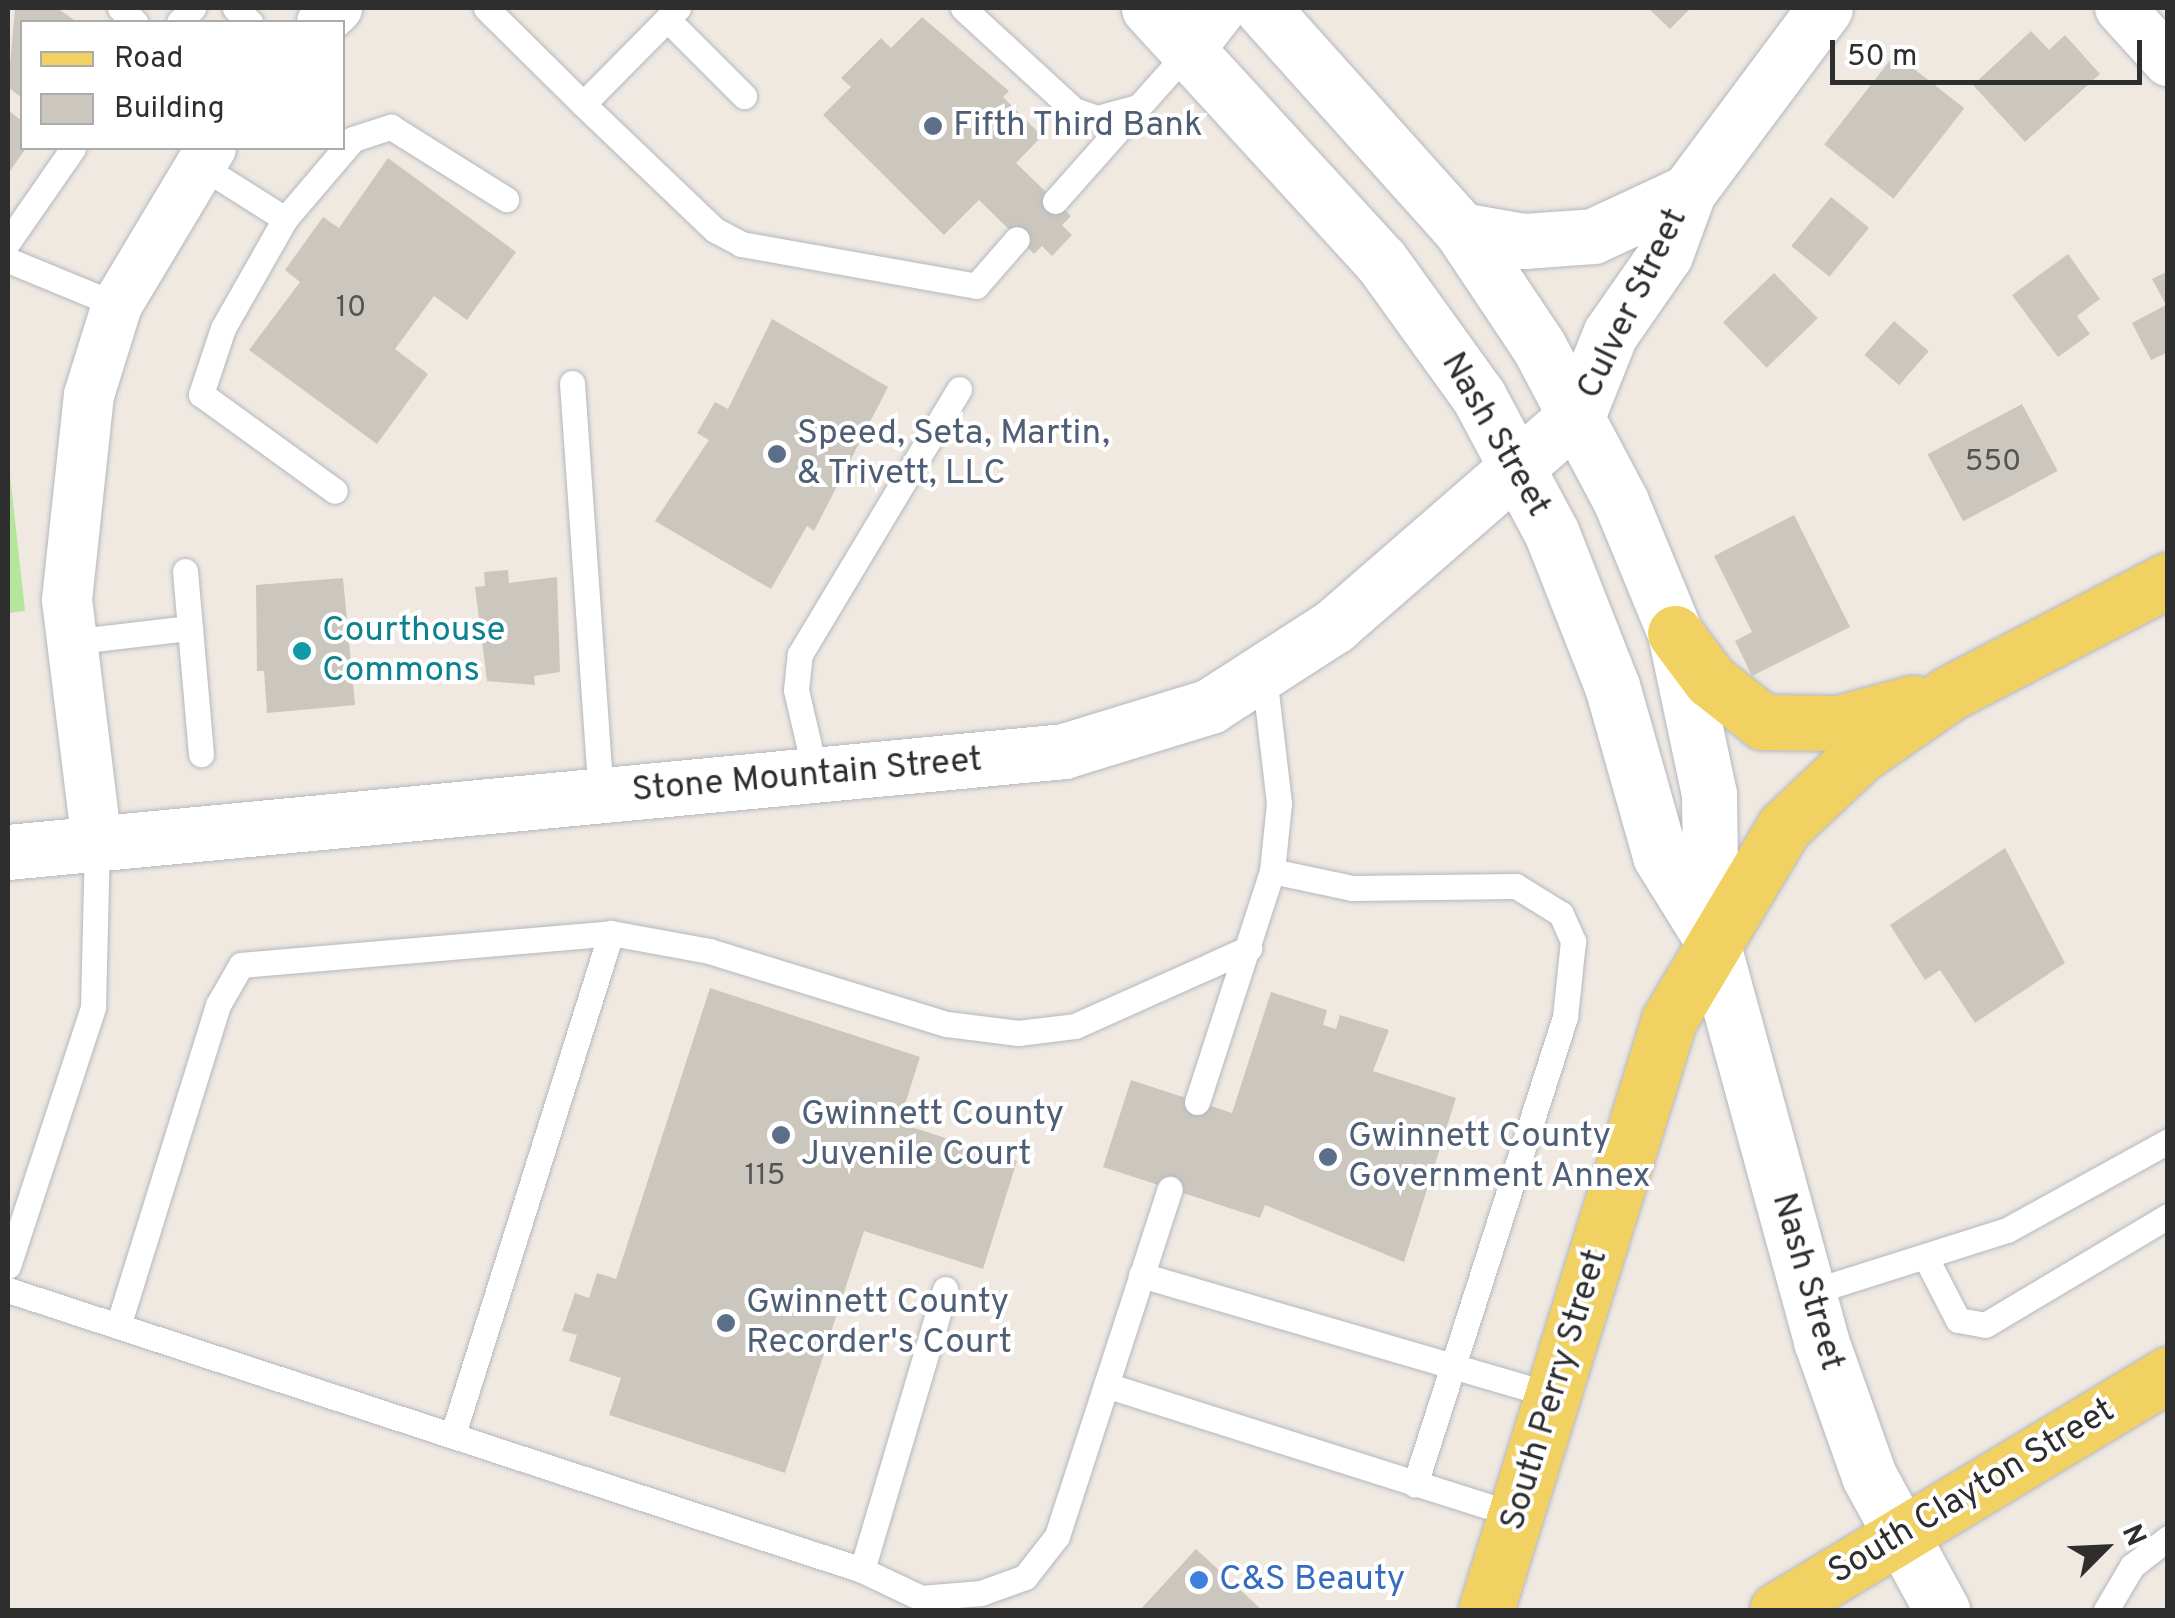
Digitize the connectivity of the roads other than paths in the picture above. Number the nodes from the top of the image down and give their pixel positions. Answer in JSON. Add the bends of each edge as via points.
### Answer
{"nodes":[{"id":1,"x":964,"y":8,"type":"edge"},
{"id":2,"x":1149,"y":8,"type":"edge"},
{"id":3,"x":1262,"y":8,"type":"edge"},
{"id":4,"x":1825,"y":8,"type":"edge"},
{"id":5,"x":2120,"y":8,"type":"edge"},
{"id":6,"x":495,"y":10,"type":"edge"},
{"id":7,"x":673,"y":13,"type":"edge"},
{"id":8,"x":1206,"y":28,"type":"edge"},
{"id":9,"x":2168,"y":61,"type":"edge"},
{"id":10,"x":744,"y":96,"type":"dead end"},
{"id":11,"x":582,"y":104,"type":"junction"},
{"id":12,"x":1136,"y":108,"type":"junction"},
{"id":13,"x":72,"y":150,"type":"edge"},
{"id":14,"x":205,"y":156,"type":"edge"},
{"id":15,"x":1688,"y":192,"type":"junction"},
{"id":16,"x":506,"y":199,"type":"dead end"},
{"id":17,"x":1055,"y":201,"type":"dead end"},
{"id":18,"x":285,"y":219,"type":"junction"},
{"id":19,"x":1461,"y":230,"type":"junction"},
{"id":20,"x":1018,"y":239,"type":"dead end"},
{"id":21,"x":8,"y":242,"type":"edge"},
{"id":22,"x":8,"y":260,"type":"edge"},
{"id":23,"x":117,"y":305,"type":"junction"},
{"id":24,"x":572,"y":383,"type":"dead end"},
{"id":25,"x":959,"y":389,"type":"dead end"},
{"id":26,"x":1578,"y":414,"type":"junction"},
{"id":27,"x":1515,"y":462,"type":"junction"},
{"id":28,"x":334,"y":492,"type":"dead end"},
{"id":29,"x":185,"y":572,"type":"dead end"},
{"id":30,"x":2168,"y":580,"type":"edge"},
{"id":31,"x":190,"y":628,"type":"junction"},
{"id":32,"x":1675,"y":634,"type":"junction"},
{"id":33,"x":70,"y":642,"type":"junction"},
{"id":34,"x":1264,"y":676,"type":"junction"},
{"id":35,"x":1950,"y":693,"type":"junction"},
{"id":36,"x":201,"y":754,"type":"dead end"},
{"id":37,"x":816,"y":776,"type":"junction"},
{"id":38,"x":601,"y":794,"type":"junction"},
{"id":39,"x":97,"y":844,"type":"junction"},
{"id":40,"x":8,"y":852,"type":"edge"},
{"id":41,"x":1272,"y":870,"type":"junction"},
{"id":42,"x":611,"y":933,"type":"junction"},
{"id":43,"x":1711,"y":938,"type":"junction"},
{"id":44,"x":1249,"y":948,"type":"junction"},
{"id":45,"x":1197,"y":1102,"type":"dead end"},
{"id":46,"x":2168,"y":1142,"type":"edge"},
{"id":47,"x":1170,"y":1189,"type":"dead end"},
{"id":48,"x":2168,"y":1216,"type":"edge"},
{"id":49,"x":1928,"y":1262,"type":"junction"},
{"id":50,"x":8,"y":1266,"type":"edge"},
{"id":51,"x":1142,"y":1276,"type":"junction"},
{"id":52,"x":945,"y":1289,"type":"dead end"},
{"id":53,"x":8,"y":1290,"type":"edge"},
{"id":54,"x":1808,"y":1293,"type":"junction"},
{"id":55,"x":118,"y":1326,"type":"junction"},
{"id":56,"x":1450,"y":1366,"type":"junction"},
{"id":57,"x":2168,"y":1374,"type":"edge"},
{"id":58,"x":1106,"y":1385,"type":"junction"},
{"id":59,"x":1551,"y":1396,"type":"junction"},
{"id":60,"x":453,"y":1434,"type":"junction"},
{"id":61,"x":1415,"y":1485,"type":"junction"},
{"id":62,"x":1516,"y":1515,"type":"junction"},
{"id":63,"x":1899,"y":1534,"type":"junction"},
{"id":64,"x":2168,"y":1538,"type":"edge"},
{"id":65,"x":862,"y":1570,"type":"junction"},
{"id":66,"x":902,"y":1600,"type":"edge"},
{"id":67,"x":1486,"y":1610,"type":"edge"},
{"id":68,"x":1777,"y":1610,"type":"edge"},
{"id":69,"x":1942,"y":1610,"type":"edge"},
{"id":70,"x":2106,"y":1610,"type":"edge"}],
"edges":[{"from":1,"to":12,"type":"lane","via":[[1074,110],[1097,118]]},
{"from":2,"to":8,"type":"street","name":"Nash Street"},
{"from":3,"to":19,"type":"street","name":"Nash Street"},
{"from":4,"to":15,"type":"street"},
{"from":5,"to":9,"type":"street"},
{"from":6,"to":11,"type":"lane"},
{"from":7,"to":10,"type":"lane"},
{"from":7,"to":11,"type":"lane"},
{"from":8,"to":12,"type":"lane"},
{"from":8,"to":27,"type":"street","name":"Nash Street","via":[[1381,261]]},
{"from":11,"to":20,"type":"lane","via":[[741,244],[976,286]]},
{"from":12,"to":17,"type":"lane"},
{"from":13,"to":21,"type":"lane"},
{"from":14,"to":18,"type":"lane"},
{"from":14,"to":23,"type":"street"},
{"from":15,"to":19,"type":"street","name":"Culver Street","via":[[1593,236],[1524,241]]},
{"from":15,"to":26,"type":"street","name":"Culver Street","via":[[1665,255],[1610,334]]},
{"from":16,"to":18,"type":"lane","via":[[391,126],[372,127]]},
{"from":18,"to":28,"type":"lane","via":[[223,328],[201,394]]},
{"from":19,"to":26,"type":"street","name":"Nash Street"},
{"from":22,"to":23,"type":"lane"},
{"from":23,"to":33,"type":"street","via":[[90,395]]},
{"from":24,"to":38,"type":"lane"},
{"from":25,"to":37,"type":"lane","via":[[800,654],[796,690]]},
{"from":26,"to":27,"type":"street","name":"Stone Mountain Street"},
{"from":26,"to":32,"type":"street","name":"Nash Street"},
{"from":27,"to":34,"type":"street","name":"Stone Mountain Street","via":[[1334,626]]},
{"from":27,"to":43,"type":"street","name":"Nash Street","via":[[1584,608],[1660,856]]},
{"from":29,"to":31,"type":"lane"},
{"from":30,"to":35,"type":"main road","name":"South Perry Street"},
{"from":31,"to":33,"type":"lane"},
{"from":31,"to":36,"type":"lane"},
{"from":32,"to":35,"type":"main road","via":[[1710,680],[1763,722],[1838,722]]},
{"from":32,"to":43,"type":"street","name":"Nash Street","via":[[1710,794]]},
{"from":33,"to":39,"type":"street"},
{"from":34,"to":37,"type":"street","name":"Stone Mountain Street","via":[[1137,734],[1064,751]]},
{"from":34,"to":41,"type":"lane","via":[[1280,803]]},
{"from":35,"to":43,"type":"main road","name":"South Perry Street","via":[[1859,756],[1784,827]]},
{"from":37,"to":38,"type":"street","name":"Stone Mountain Street"},
{"from":38,"to":39,"type":"street","name":"Stone Mountain Street"},
{"from":39,"to":40,"type":"street","name":"Stone Mountain Street"},
{"from":39,"to":50,"type":"lane","via":[[93,1007]]},
{"from":41,"to":44,"type":"lane"},
{"from":41,"to":56,"type":"lane","via":[[1352,888],[1516,886],[1562,914],[1573,941],[1565,1017]]},
{"from":42,"to":44,"type":"lane","via":[[709,951],[947,1024],[1018,1033],[1075,1026]]},
{"from":42,"to":55,"type":"lane","via":[[241,965],[218,1005]]},
{"from":42,"to":60,"type":"lane"},
{"from":43,"to":54,"type":"street","name":"Nash Street"},
{"from":43,"to":59,"type":"main road","name":"South Perry Street","via":[[1668,1020]]},
{"from":44,"to":45,"type":"lane"},
{"from":46,"to":49,"type":"lane","via":[[2007,1230]]},
{"from":47,"to":51,"type":"lane"},
{"from":48,"to":49,"type":"lane","via":[[1984,1324],[1958,1320]]},
{"from":49,"to":54,"type":"lane"},
{"from":51,"to":56,"type":"lane"},
{"from":51,"to":58,"type":"lane"},
{"from":52,"to":65,"type":"lane"},
{"from":53,"to":55,"type":"lane"},
{"from":54,"to":63,"type":"street","name":"Nash Street","via":[[1868,1476]]},
{"from":55,"to":60,"type":"lane"},
{"from":56,"to":59,"type":"lane"},
{"from":56,"to":61,"type":"lane"},
{"from":57,"to":63,"type":"main road","name":"South Clayton Street"},
{"from":58,"to":61,"type":"lane"},
{"from":58,"to":66,"type":"lane","via":[[1044,1560],[981,1593]]},
{"from":59,"to":62,"type":"main road","name":"South Perry Street"},
{"from":60,"to":65,"type":"lane"},
{"from":61,"to":62,"type":"lane"},
{"from":62,"to":67,"type":"main road","name":"South Perry Street"},
{"from":63,"to":68,"type":"main road","name":"South Clayton Street"},
{"from":63,"to":69,"type":"street","name":"Nash Street"},
{"from":64,"to":70,"type":"lane","via":[[2124,1576]]},
{"from":65,"to":66,"type":"lane"}]}
